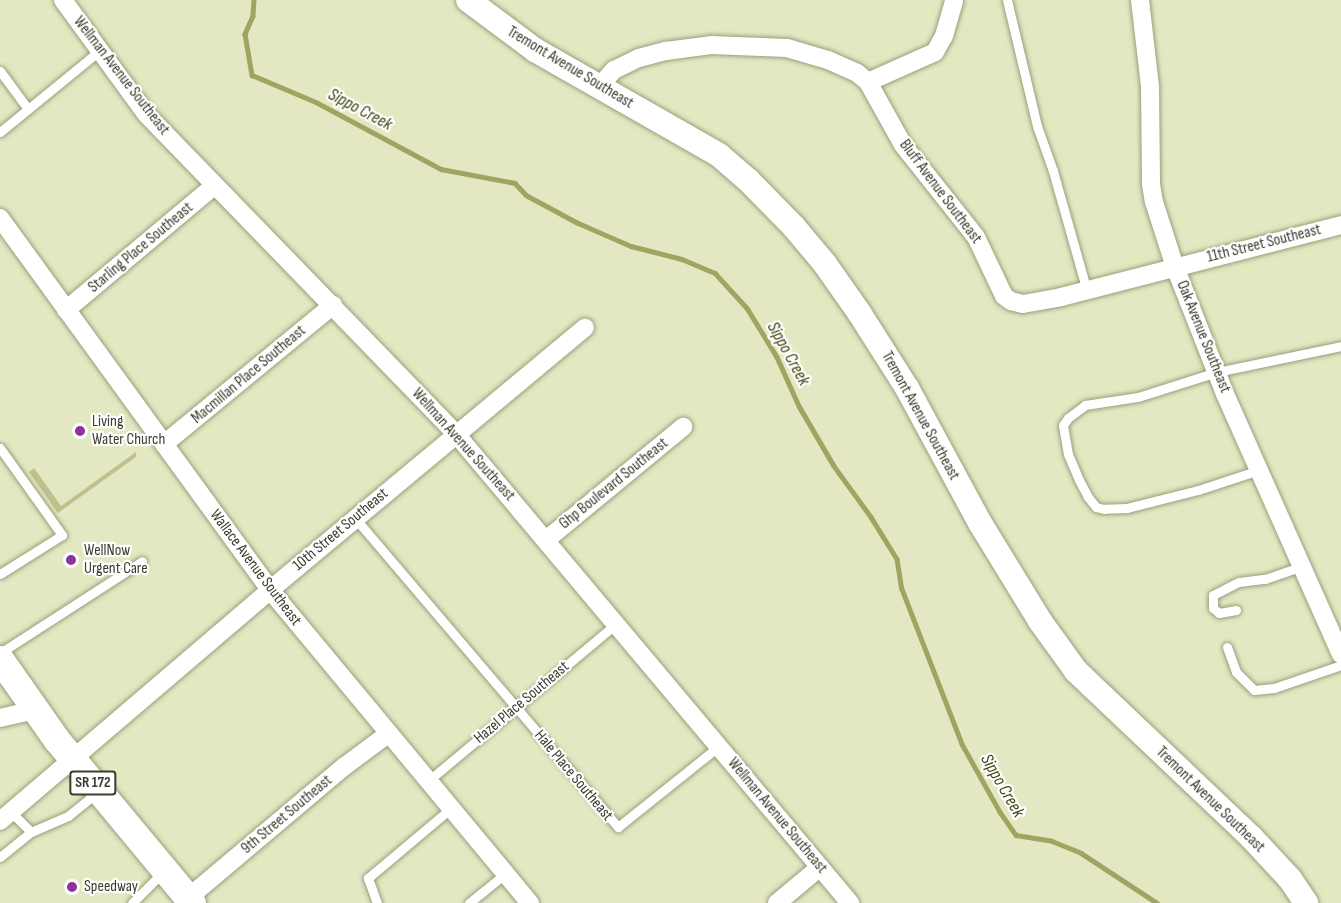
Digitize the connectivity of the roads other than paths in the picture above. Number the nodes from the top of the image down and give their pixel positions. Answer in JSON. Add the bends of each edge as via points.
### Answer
{"nodes":[{"id":1,"x":63,"y":0,"type":"edge"},
{"id":2,"x":468,"y":0,"type":"edge"},
{"id":3,"x":954,"y":0,"type":"edge"},
{"id":4,"x":1007,"y":0,"type":"edge"},
{"id":5,"x":1140,"y":0,"type":"edge"},
{"id":6,"x":99,"y":51,"type":"junction"},
{"id":7,"x":0,"y":71,"type":"edge"},
{"id":8,"x":868,"y":82,"type":"junction"},
{"id":9,"x":599,"y":87,"type":"junction"},
{"id":10,"x":28,"y":109,"type":"junction"},
{"id":11,"x":0,"y":132,"type":"edge"},
{"id":12,"x":215,"y":185,"type":"junction"},
{"id":13,"x":0,"y":218,"type":"edge"},
{"id":14,"x":1341,"y":225,"type":"edge"},
{"id":15,"x":1175,"y":267,"type":"junction"},
{"id":16,"x":1087,"y":291,"type":"junction"},
{"id":17,"x":1011,"y":301,"type":"joint"},
{"id":18,"x":333,"y":305,"type":"junction"},
{"id":19,"x":66,"y":310,"type":"junction"},
{"id":20,"x":585,"y":328,"type":"dead end"},
{"id":21,"x":1341,"y":346,"type":"edge"},
{"id":22,"x":1217,"y":372,"type":"junction"},
{"id":23,"x":682,"y":427,"type":"dead end"},
{"id":24,"x":456,"y":434,"type":"junction"},
{"id":25,"x":164,"y":444,"type":"junction"},
{"id":26,"x":0,"y":448,"type":"edge"},
{"id":27,"x":1259,"y":470,"type":"junction"},
{"id":28,"x":355,"y":518,"type":"junction"},
{"id":29,"x":546,"y":540,"type":"junction"},
{"id":30,"x":142,"y":561,"type":"dead end"},
{"id":31,"x":1302,"y":566,"type":"junction"},
{"id":32,"x":0,"y":574,"type":"edge"},
{"id":33,"x":270,"y":590,"type":"junction"},
{"id":34,"x":1236,"y":610,"type":"dead end"},
{"id":35,"x":616,"y":624,"type":"junction"},
{"id":36,"x":1227,"y":647,"type":"dead end"},
{"id":37,"x":0,"y":653,"type":"edge"},
{"id":38,"x":1341,"y":654,"type":"edge"},
{"id":39,"x":0,"y":659,"type":"edge"},
{"id":40,"x":1341,"y":666,"type":"edge"},
{"id":41,"x":516,"y":708,"type":"junction"},
{"id":42,"x":34,"y":710,"type":"junction"},
{"id":43,"x":0,"y":718,"type":"edge"},
{"id":44,"x":388,"y":734,"type":"junction"},
{"id":45,"x":719,"y":746,"type":"junction"},
{"id":46,"x":72,"y":759,"type":"junction"},
{"id":47,"x":428,"y":782,"type":"junction"},
{"id":48,"x":99,"y":791,"type":"junction"},
{"id":49,"x":450,"y":809,"type":"junction"},
{"id":50,"x":5,"y":816,"type":"edge"},
{"id":51,"x":31,"y":832,"type":"junction"},
{"id":52,"x":0,"y":857,"type":"edge"},
{"id":53,"x":820,"y":867,"type":"junction"},
{"id":54,"x":165,"y":871,"type":"junction"},
{"id":55,"x":506,"y":873,"type":"junction"},
{"id":56,"x":190,"y":901,"type":"edge"},
{"id":57,"x":132,"y":903,"type":"edge"},
{"id":58,"x":377,"y":903,"type":"edge"},
{"id":59,"x":469,"y":903,"type":"edge"},
{"id":60,"x":530,"y":903,"type":"edge"},
{"id":61,"x":777,"y":903,"type":"edge"},
{"id":62,"x":850,"y":903,"type":"edge"},
{"id":63,"x":1306,"y":903,"type":"edge"}],
"edges":[{"from":1,"to":6,"type":"street","name":"Wellman Avenue Southeast"},
{"from":2,"to":9,"type":"street","name":"Tremont Avenue Southeast","via":[[535,50]]},
{"from":3,"to":8,"type":"street","via":[[944,36],[935,51]]},
{"from":4,"to":16,"type":"lane","via":[[1037,126]]},
{"from":5,"to":15,"type":"street","name":"Oak Avenue Southeast","via":[[1150,86],[1151,184]]},
{"from":6,"to":10,"type":"lane"},
{"from":6,"to":12,"type":"street","name":"Wellman Avenue Southeast","via":[[147,115]]},
{"from":7,"to":10,"type":"lane"},
{"from":8,"to":9,"type":"street","via":[[807,53],[738,44],[666,51],[639,58],[614,70]]},
{"from":8,"to":17,"type":"street","name":"Bluff Avenue Southeast","via":[[903,145],[976,237],[997,286]]},
{"from":9,"to":63,"type":"street","name":"Tremont Avenue Southeast","via":[[719,156],[794,226],[861,314],[907,388],[980,523],[1069,663],[1251,837],[1290,879]]},
{"from":10,"to":11,"type":"lane"},
{"from":12,"to":18,"type":"street","name":"Wellman Avenue Southeast"},
{"from":12,"to":19,"type":"street","name":"Starling Place Southeast"},
{"from":13,"to":19,"type":"street","name":"Wallace Avenue Southeast"},
{"from":14,"to":15,"type":"street","name":"11th Street Southeast"},
{"from":15,"to":16,"type":"street","name":"11th Street Southeast"},
{"from":15,"to":22,"type":"street","name":"Oak Avenue Southeast"},
{"from":16,"to":17,"type":"street","name":"11th Street Southeast","via":[[1037,303]]},
{"from":18,"to":24,"type":"street","name":"Wellman Avenue Southeast"},
{"from":18,"to":25,"type":"street","name":"Macmillan Place Southeast"},
{"from":19,"to":25,"type":"street","name":"Wallace Avenue Southeast"},
{"from":20,"to":24,"type":"street","name":"10th Street Southeast"},
{"from":21,"to":22,"type":"lane"},
{"from":22,"to":27,"type":"street","name":"Oak Avenue Southeast"},
{"from":22,"to":27,"type":"lane","via":[[1158,392],[1097,402],[1076,411],[1063,425],[1075,471],[1096,507],[1113,511]]},
{"from":23,"to":29,"type":"street","name":"Ghp Boulevard Southeast"},
{"from":24,"to":28,"type":"street","name":"10th Street Southeast"},
{"from":24,"to":29,"type":"street","name":"Wellman Avenue Southeast"},
{"from":25,"to":33,"type":"street","name":"Wallace Avenue Southeast"},
{"from":26,"to":32,"type":"lane","via":[[62,535]]},
{"from":27,"to":31,"type":"street","name":"Oak Avenue Southeast"},
{"from":28,"to":33,"type":"street","name":"10th Street Southeast"},
{"from":28,"to":41,"type":"lane"},
{"from":29,"to":35,"type":"street","name":"Wellman Avenue Southeast"},
{"from":30,"to":37,"type":"lane"},
{"from":31,"to":34,"type":"lane","via":[[1265,579],[1239,582],[1214,595],[1213,608],[1219,613]]},
{"from":31,"to":38,"type":"street","name":"Oak Avenue Southeast"},
{"from":33,"to":44,"type":"street","name":"Wallace Avenue Southeast"},
{"from":33,"to":46,"type":"street","name":"10th Street Southeast"},
{"from":35,"to":41,"type":"lane","name":"Hazel Place Southeast"},
{"from":35,"to":45,"type":"street","name":"Wellman Avenue Southeast"},
{"from":36,"to":40,"type":"lane","via":[[1236,672],[1254,690],[1274,688]]},
{"from":39,"to":42,"type":"main road","number":"SR 172"},
{"from":41,"to":45,"type":"lane","name":"Hale Place Southeast","via":[[618,827]]},
{"from":41,"to":47,"type":"lane","name":"Hazel Place Southeast"},
{"from":42,"to":43,"type":"street"},
{"from":42,"to":46,"type":"main road","number":"SR 172"},
{"from":44,"to":47,"type":"street","name":"Wallace Avenue Southeast"},
{"from":44,"to":56,"type":"street","name":"9th Street Southeast","via":[[345,766]]},
{"from":45,"to":53,"type":"street","name":"Wellman Avenue Southeast"},
{"from":46,"to":48,"type":"main road","number":"SR 172"},
{"from":46,"to":50,"type":"street","name":"10th Street Southeast"},
{"from":47,"to":49,"type":"street","name":"Wallace Avenue Southeast"},
{"from":48,"to":51,"type":"lane","via":[[68,816]]},
{"from":48,"to":54,"type":"main road","number":"SR 172"},
{"from":49,"to":55,"type":"street","name":"Wallace Avenue Southeast"},
{"from":49,"to":58,"type":"lane","via":[[368,878]]},
{"from":50,"to":51,"type":"lane"},
{"from":51,"to":52,"type":"lane"},
{"from":53,"to":61,"type":"street"},
{"from":53,"to":62,"type":"street","name":"Wellman Avenue Southeast"},
{"from":54,"to":56,"type":"main road","number":"SR 172"},
{"from":54,"to":57,"type":"lane"},
{"from":55,"to":59,"type":"lane"},
{"from":55,"to":60,"type":"street","name":"Wallace Avenue Southeast"}]}
